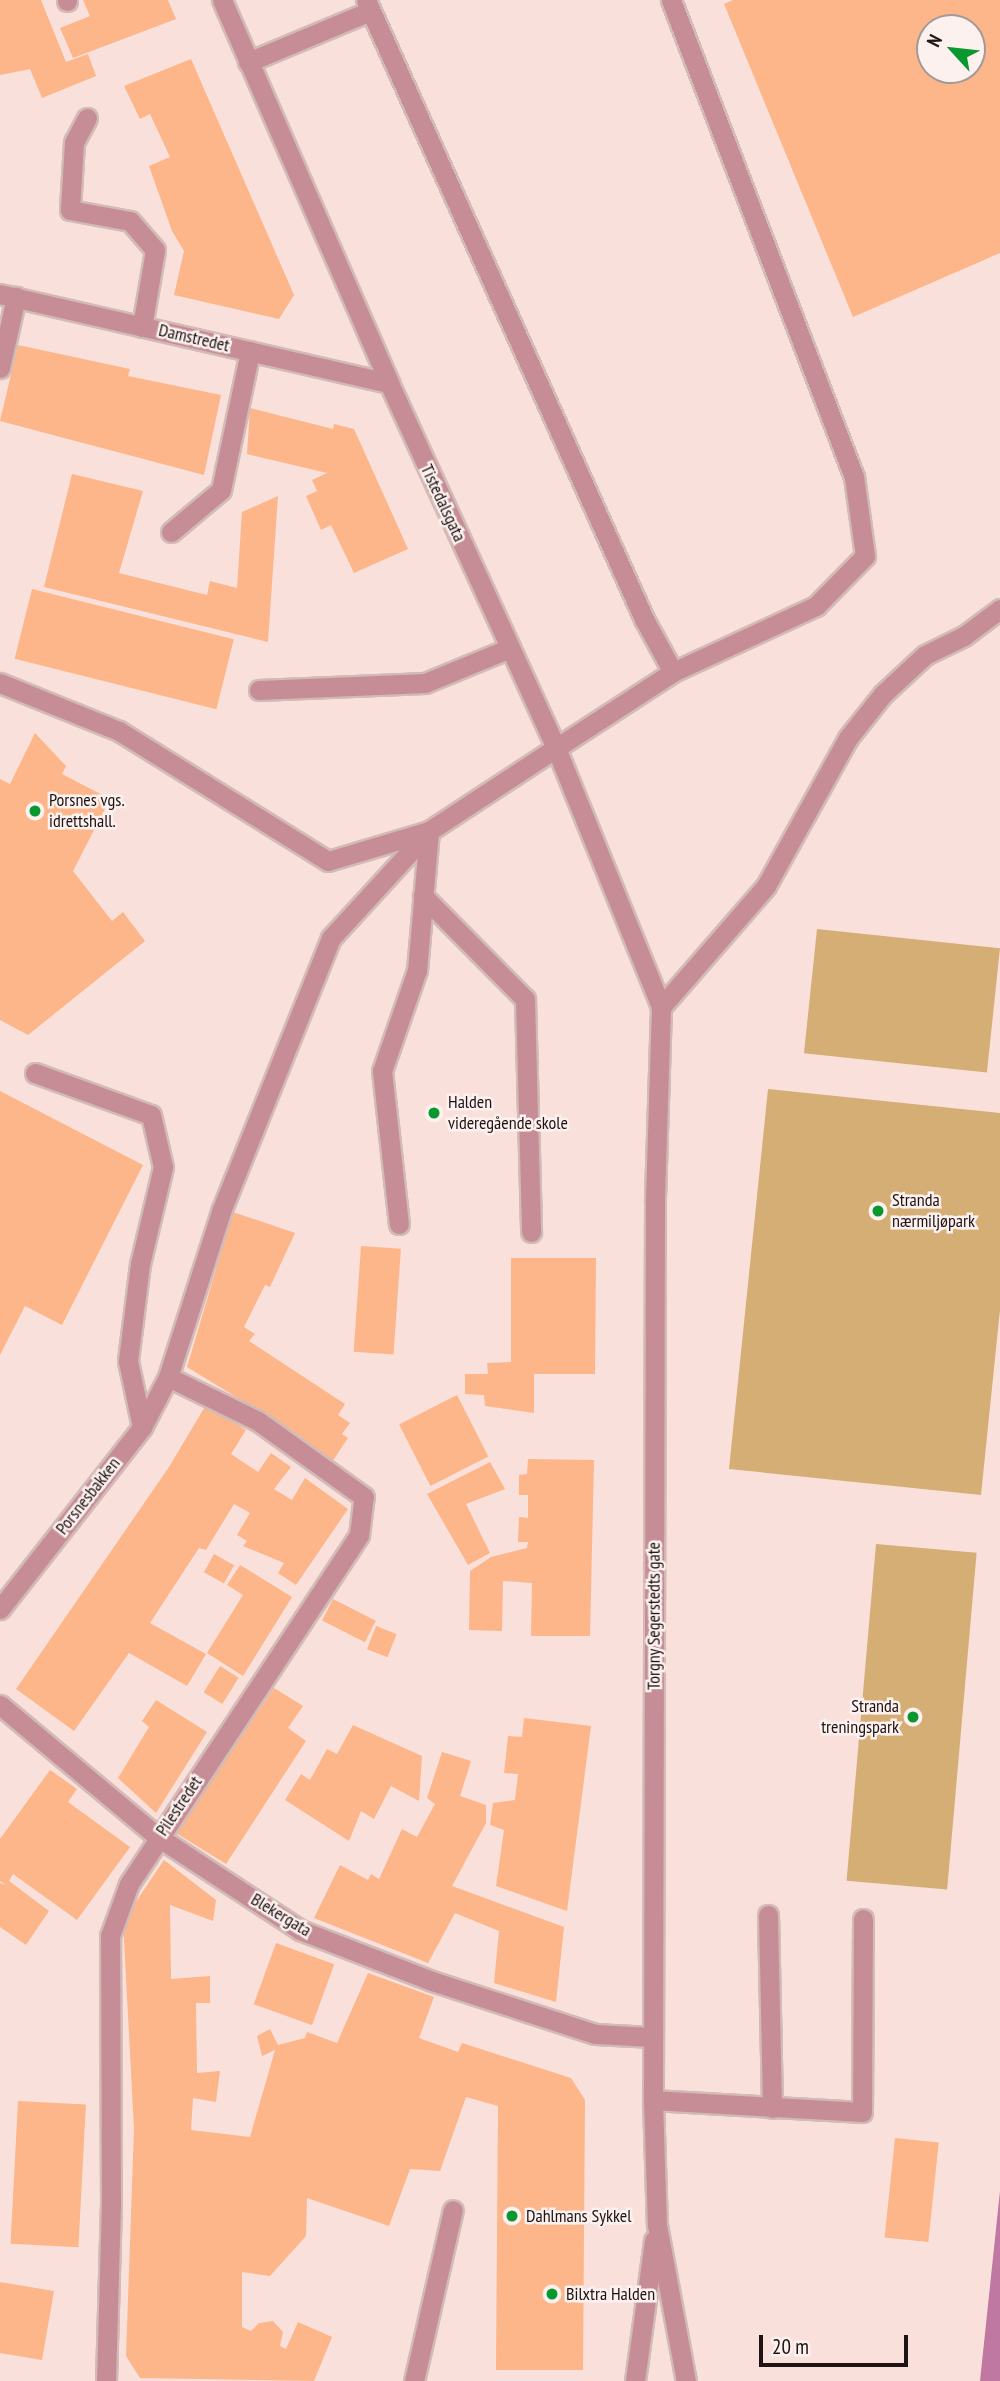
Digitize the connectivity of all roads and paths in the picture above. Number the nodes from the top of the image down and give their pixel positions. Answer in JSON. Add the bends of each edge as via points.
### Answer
{"nodes":[{"id":1,"x":222,"y":0,"type":"edge"},
{"id":2,"x":671,"y":0,"type":"edge"},
{"id":3,"x":368,"y":6,"type":"edge"},
{"id":4,"x":248,"y":62,"type":"junction"},
{"id":5,"x":88,"y":118,"type":"dead end"},
{"id":6,"x":8,"y":296,"type":"edge"},
{"id":7,"x":142,"y":327,"type":"junction"},
{"id":8,"x":250,"y":351,"type":"junction"},
{"id":9,"x":0,"y":368,"type":"edge"},
{"id":10,"x":388,"y":383,"type":"junction"},
{"id":11,"x":171,"y":532,"type":"dead end"},
{"id":12,"x":1000,"y":609,"type":"edge"},
{"id":13,"x":510,"y":648,"type":"junction"},
{"id":14,"x":673,"y":672,"type":"junction"},
{"id":15,"x":0,"y":683,"type":"edge"},
{"id":16,"x":259,"y":690,"type":"dead end"},
{"id":17,"x":556,"y":748,"type":"junction"},
{"id":18,"x":429,"y":831,"type":"junction"},
{"id":19,"x":423,"y":897,"type":"junction"},
{"id":20,"x":661,"y":1007,"type":"junction"},
{"id":21,"x":35,"y":1073,"type":"dead end"},
{"id":22,"x":400,"y":1224,"type":"dead end"},
{"id":23,"x":531,"y":1232,"type":"dead end"},
{"id":24,"x":168,"y":1377,"type":"junction"},
{"id":25,"x":142,"y":1427,"type":"junction"},
{"id":26,"x":0,"y":1609,"type":"edge"},
{"id":27,"x":0,"y":1705,"type":"edge"},
{"id":28,"x":158,"y":1838,"type":"junction"},
{"id":29,"x":768,"y":1915,"type":"dead end"},
{"id":30,"x":863,"y":1919,"type":"dead end"},
{"id":31,"x":652,"y":2037,"type":"junction"},
{"id":32,"x":653,"y":2100,"type":"junction"},
{"id":33,"x":772,"y":2108,"type":"junction"},
{"id":34,"x":453,"y":2210,"type":"dead end"},
{"id":35,"x":657,"y":2225,"type":"junction"},
{"id":36,"x":106,"y":2381,"type":"edge"},
{"id":37,"x":414,"y":2381,"type":"edge"},
{"id":38,"x":635,"y":2381,"type":"edge"},
{"id":39,"x":686,"y":2381,"type":"edge"}],
"edges":[{"from":1,"to":4,"type":"street","name":"Tistedalsgata"},
{"from":2,"to":14,"type":"street","via":[[854,477],[865,556],[816,606]]},
{"from":3,"to":4,"type":"street"},
{"from":3,"to":14,"type":"street","via":[[644,619]]},
{"from":4,"to":10,"type":"street","name":"Tistedalsgata"},
{"from":5,"to":7,"type":"street","via":[[74,142],[70,210],[130,221],[155,250]]},
{"from":6,"to":7,"type":"street","name":"Damstredet"},
{"from":6,"to":9,"type":"street"},
{"from":7,"to":8,"type":"street","name":"Damstredet"},
{"from":8,"to":10,"type":"street","name":"Damstredet"},
{"from":8,"to":11,"type":"street","via":[[221,490]]},
{"from":10,"to":13,"type":"street","name":"Tistedalsgata"},
{"from":12,"to":20,"type":"street","via":[[964,636],[925,655],[883,694],[848,738],[766,886]]},
{"from":13,"to":16,"type":"street","via":[[425,683]]},
{"from":13,"to":17,"type":"street","name":"Tistedalsgata"},
{"from":14,"to":17,"type":"street"},
{"from":15,"to":18,"type":"street","via":[[119,731],[328,861]]},
{"from":17,"to":18,"type":"street"},
{"from":17,"to":20,"type":"street","name":"Tistedalsgata"},
{"from":18,"to":19,"type":"street"},
{"from":18,"to":24,"type":"street","name":"Porsnesbakken","via":[[331,938],[222,1209]]},
{"from":19,"to":22,"type":"street","via":[[417,970],[382,1071]]},
{"from":19,"to":23,"type":"street","via":[[525,999]]},
{"from":20,"to":31,"type":"street","name":"Torgny Segerstedts gate","via":[[655,1216]]},
{"from":21,"to":25,"type":"street","via":[[151,1115],[163,1167],[140,1264],[128,1361]]},
{"from":24,"to":25,"type":"street","name":"Porsnesbakken"},
{"from":24,"to":28,"type":"street","name":"Pilestredet","via":[[258,1421],[363,1497],[359,1535]]},
{"from":25,"to":26,"type":"street","name":"Porsnesbakken"},
{"from":27,"to":28,"type":"street","name":"Blekergata"},
{"from":28,"to":31,"type":"street","name":"Blekergata","via":[[300,1930],[432,1981],[595,2034]]},
{"from":28,"to":36,"type":"street","name":"Pilestredet","via":[[129,1884],[110,1936]]},
{"from":29,"to":33,"type":"street"},
{"from":30,"to":33,"type":"street","via":[[862,2112]]},
{"from":31,"to":32,"type":"street","name":"Torgny Segerstedts gate"},
{"from":32,"to":33,"type":"street"},
{"from":32,"to":35,"type":"street","name":"Torgny Segerstedts gate"},
{"from":34,"to":37,"type":"street"},
{"from":35,"to":38,"type":"street","name":"Torgny Segerstedts gate"},
{"from":35,"to":39,"type":"street","name":"Torgny Segerstedts gate"}]}
